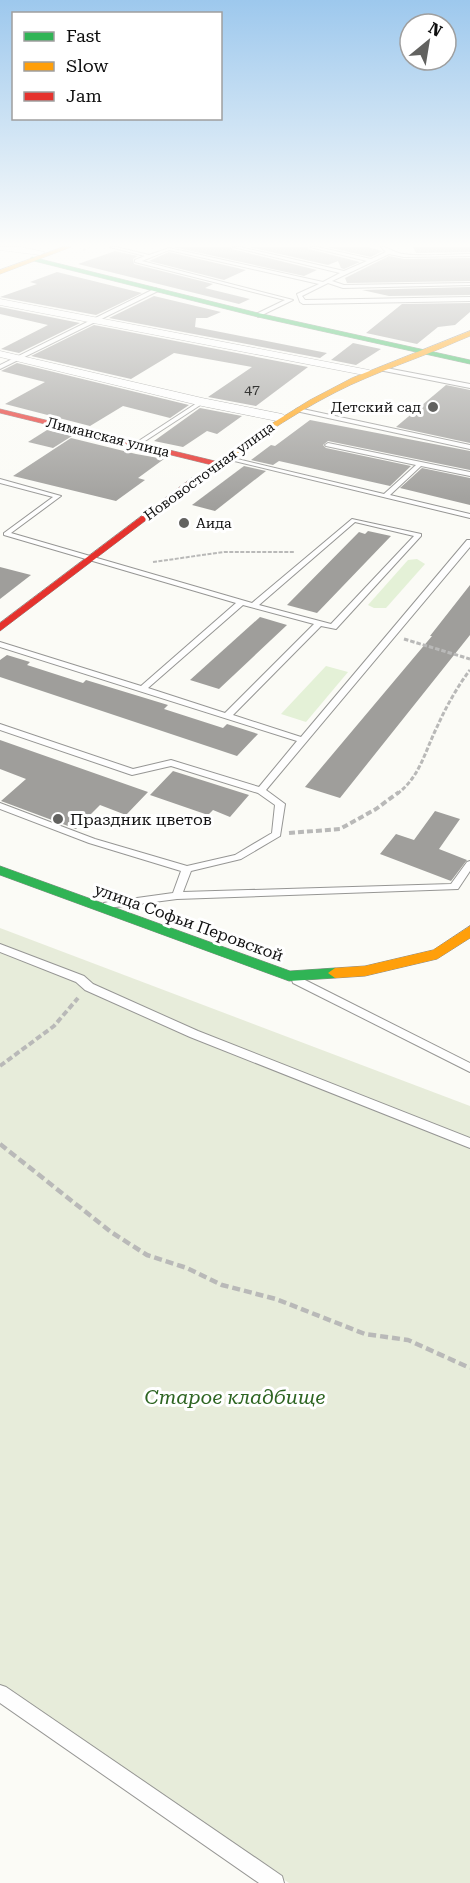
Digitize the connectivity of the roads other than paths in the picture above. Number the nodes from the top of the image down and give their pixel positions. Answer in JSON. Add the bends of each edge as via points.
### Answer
{"nodes":[{"id":1,"x":65,"y":335,"type":"edge"},
{"id":2,"x":177,"y":335,"type":"edge"},
{"id":3,"x":346,"y":335,"type":"edge"},
{"id":4,"x":466,"y":335,"type":"edge"},
{"id":5,"x":470,"y":337,"type":"edge"},
{"id":6,"x":455,"y":341,"type":"junction"},
{"id":7,"x":426,"y":353,"type":"junction"},
{"id":8,"x":0,"y":354,"type":"edge"},
{"id":9,"x":17,"y":358,"type":"junction"},
{"id":10,"x":470,"y":362,"type":"edge"},
{"id":11,"x":0,"y":367,"type":"edge"},
{"id":12,"x":375,"y":371,"type":"junction"},
{"id":13,"x":470,"y":386,"type":"edge"},
{"id":14,"x":202,"y":402,"type":"junction"},
{"id":15,"x":298,"y":410,"type":"junction"},
{"id":16,"x":0,"y":411,"type":"edge"},
{"id":17,"x":282,"y":418,"type":"junction"},
{"id":18,"x":137,"y":444,"type":"junction"},
{"id":19,"x":328,"y":445,"type":"dead end"},
{"id":20,"x":470,"y":447,"type":"edge"},
{"id":21,"x":220,"y":461,"type":"junction"},
{"id":22,"x":418,"y":466,"type":"junction"},
{"id":23,"x":470,"y":474,"type":"edge"},
{"id":24,"x":0,"y":481,"type":"edge"},
{"id":25,"x":386,"y":496,"type":"junction"},
{"id":26,"x":470,"y":516,"type":"edge"},
{"id":27,"x":470,"y":542,"type":"edge"},
{"id":28,"x":90,"y":559,"type":"junction"},
{"id":29,"x":242,"y":602,"type":"junction"},
{"id":30,"x":254,"y":605,"type":"junction"},
{"id":31,"x":320,"y":623,"type":"junction"},
{"id":32,"x":0,"y":628,"type":"edge"},
{"id":33,"x":0,"y":644,"type":"edge"},
{"id":34,"x":142,"y":689,"type":"junction"},
{"id":35,"x":227,"y":716,"type":"junction"},
{"id":36,"x":0,"y":727,"type":"edge"},
{"id":37,"x":303,"y":740,"type":"junction"},
{"id":38,"x":261,"y":791,"type":"junction"},
{"id":39,"x":0,"y":807,"type":"edge"},
{"id":40,"x":470,"y":864,"type":"edge"},
{"id":41,"x":187,"y":868,"type":"junction"},
{"id":42,"x":0,"y":870,"type":"edge"},
{"id":43,"x":177,"y":896,"type":"junction"},
{"id":44,"x":95,"y":906,"type":"junction"},
{"id":45,"x":470,"y":931,"type":"edge"},
{"id":46,"x":0,"y":948,"type":"edge"},
{"id":47,"x":289,"y":975,"type":"junction"},
{"id":48,"x":470,"y":1068,"type":"edge"},
{"id":49,"x":470,"y":1143,"type":"edge"},
{"id":50,"x":0,"y":1693,"type":"edge"},
{"id":51,"x":275,"y":1883,"type":"edge"}],
"edges":[{"from":1,"to":9,"type":"lane"},
{"from":2,"to":12,"type":"street"},
{"from":3,"to":7,"type":"street"},
{"from":4,"to":6,"type":"street","name":"Нововосточная улица"},
{"from":5,"to":6,"type":"lane"},
{"from":6,"to":7,"type":"street","name":"Нововосточная улица"},
{"from":7,"to":10,"type":"street"},
{"from":7,"to":12,"type":"street","name":"Нововосточная улица"},
{"from":8,"to":9,"type":"street"},
{"from":9,"to":11,"type":"lane"},
{"from":9,"to":14,"type":"street"},
{"from":12,"to":13,"type":"lane"},
{"from":12,"to":15,"type":"street","name":"Нововосточная улица"},
{"from":14,"to":17,"type":"street"},
{"from":14,"to":18,"type":"lane"},
{"from":15,"to":17,"type":"street","name":"Нововосточная улица"},
{"from":15,"to":20,"type":"lane"},
{"from":16,"to":18,"type":"street","name":"Лиманская улица"},
{"from":17,"to":21,"type":"street","name":"Нововосточная улица"},
{"from":18,"to":21,"type":"street","name":"Лиманская улица"},
{"from":19,"to":22,"type":"lane"},
{"from":21,"to":25,"type":"lane"},
{"from":21,"to":28,"type":"street","name":"Нововосточная улица"},
{"from":22,"to":23,"type":"lane"},
{"from":22,"to":25,"type":"lane"},
{"from":24,"to":28,"type":"lane","via":[[58,496],[6,534]]},
{"from":25,"to":26,"type":"lane"},
{"from":27,"to":37,"type":"lane"},
{"from":28,"to":29,"type":"lane"},
{"from":28,"to":32,"type":"street","name":"Нововосточная улица"},
{"from":29,"to":30,"type":"lane"},
{"from":29,"to":34,"type":"lane"},
{"from":30,"to":31,"type":"lane"},
{"from":30,"to":31,"type":"lane","via":[[354,520],[419,535],[333,627]]},
{"from":31,"to":35,"type":"lane"},
{"from":33,"to":34,"type":"lane"},
{"from":34,"to":35,"type":"lane"},
{"from":35,"to":37,"type":"lane"},
{"from":36,"to":38,"type":"lane","via":[[132,772],[171,763]]},
{"from":37,"to":38,"type":"lane"},
{"from":38,"to":41,"type":"lane","via":[[280,804],[277,834],[238,857]]},
{"from":39,"to":41,"type":"lane","via":[[92,841]]},
{"from":40,"to":43,"type":"lane","via":[[454,886]]},
{"from":41,"to":43,"type":"lane"},
{"from":42,"to":44,"type":"street","name":"улица Софьи Перовской"},
{"from":43,"to":44,"type":"lane"},
{"from":44,"to":47,"type":"street","name":"улица Софьи Перовской"},
{"from":45,"to":47,"type":"street","name":"улица Софьи Перовской","via":[[437,954],[365,971]]},
{"from":46,"to":49,"type":"lane","via":[[80,979],[89,987],[194,1034]]},
{"from":47,"to":48,"type":"lane"},
{"from":50,"to":51,"type":"lane"}]}
